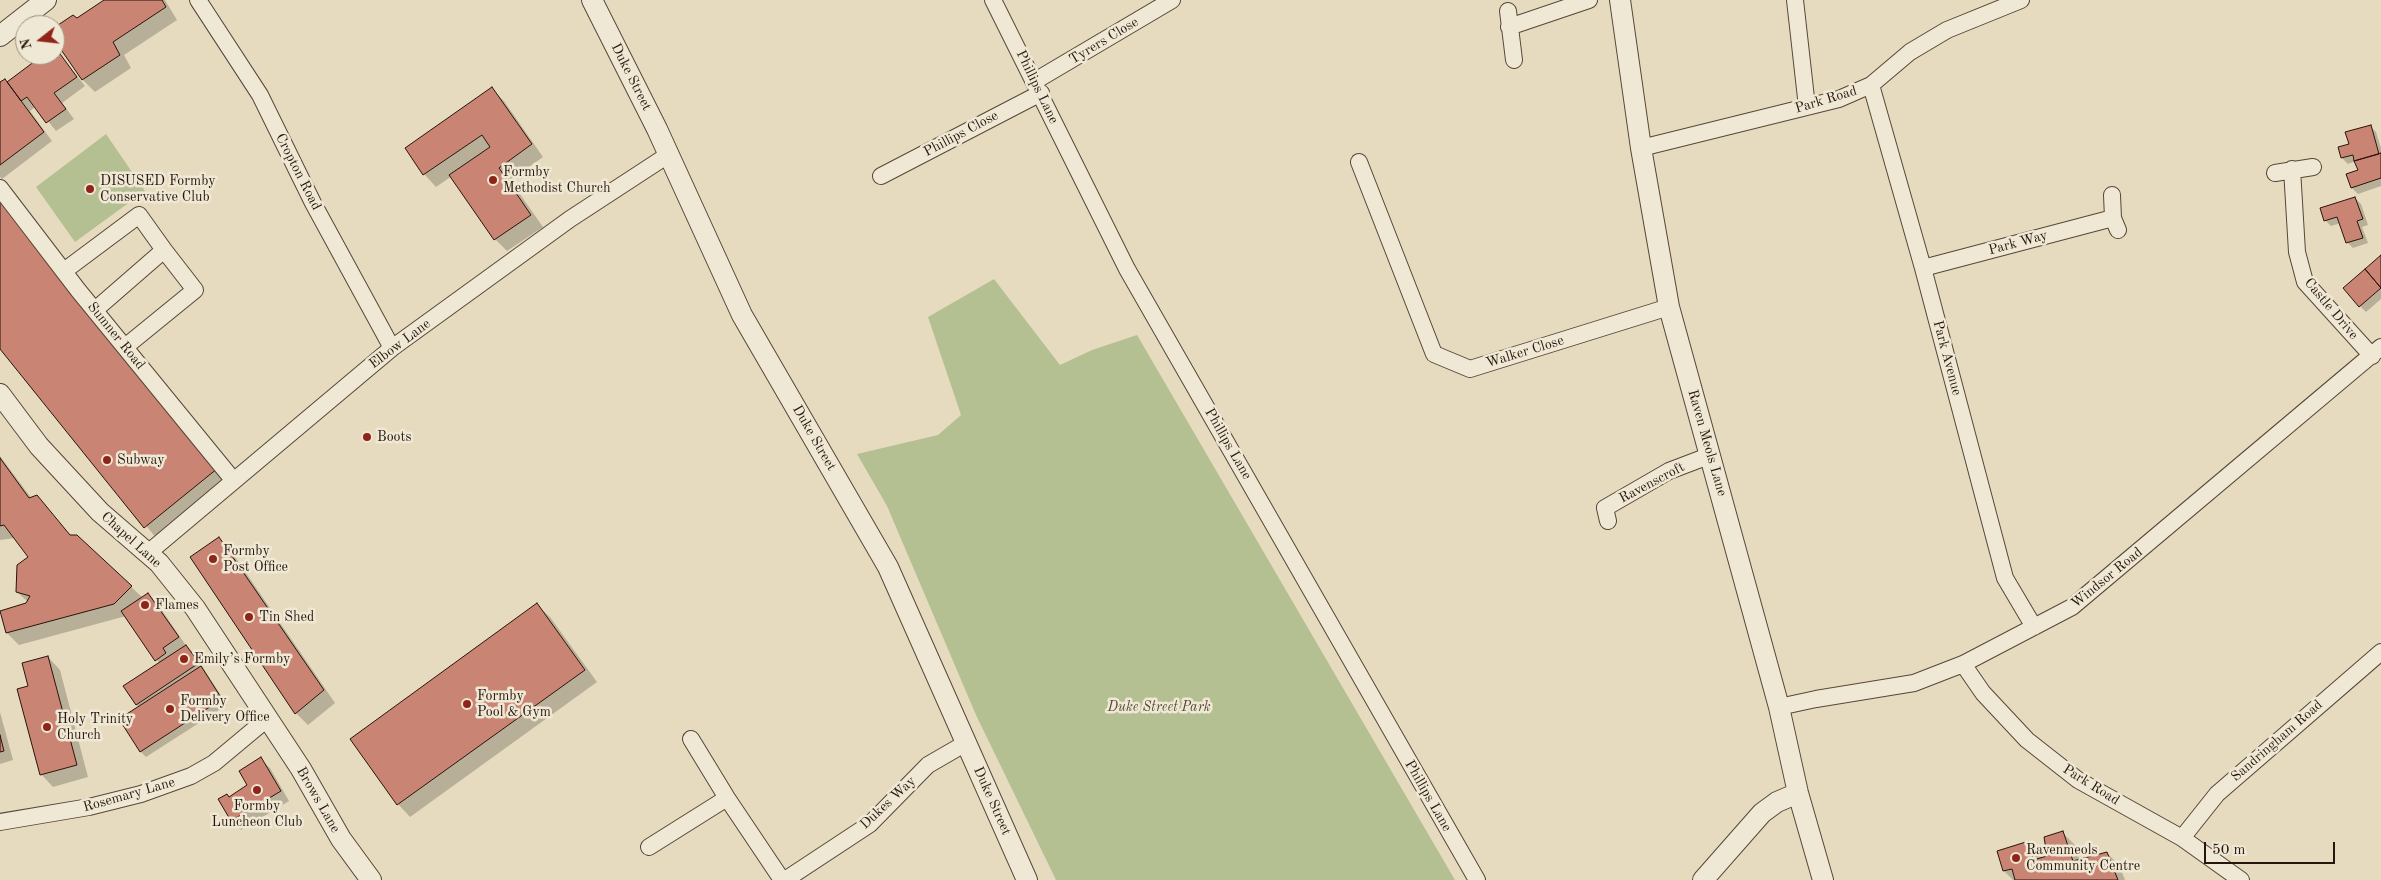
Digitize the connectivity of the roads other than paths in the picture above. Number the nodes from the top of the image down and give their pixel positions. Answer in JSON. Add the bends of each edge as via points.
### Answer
{"nodes":[{"id":1,"x":46,"y":0,"type":"edge"},
{"id":2,"x":198,"y":0,"type":"edge"},
{"id":3,"x":592,"y":0,"type":"edge"},
{"id":4,"x":993,"y":0,"type":"edge"},
{"id":5,"x":1172,"y":0,"type":"edge"},
{"id":6,"x":1589,"y":0,"type":"edge"},
{"id":7,"x":1620,"y":0,"type":"edge"},
{"id":8,"x":1795,"y":0,"type":"edge"},
{"id":9,"x":2021,"y":0,"type":"edge"},
{"id":10,"x":1508,"y":10,"type":"dead end"},
{"id":11,"x":1509,"y":27,"type":"junction"},
{"id":12,"x":0,"y":36,"type":"edge"},
{"id":13,"x":1514,"y":60,"type":"dead end"},
{"id":14,"x":1871,"y":85,"type":"junction"},
{"id":15,"x":1038,"y":87,"type":"junction"},
{"id":16,"x":1807,"y":107,"type":"junction"},
{"id":17,"x":1641,"y":148,"type":"junction"},
{"id":18,"x":668,"y":155,"type":"junction"},
{"id":19,"x":1359,"y":162,"type":"dead end"},
{"id":20,"x":2313,"y":167,"type":"dead end"},
{"id":21,"x":2292,"y":169,"type":"junction"},
{"id":22,"x":2275,"y":173,"type":"dead end"},
{"id":23,"x":880,"y":176,"type":"dead end"},
{"id":24,"x":0,"y":188,"type":"edge"},
{"id":25,"x":2112,"y":195,"type":"dead end"},
{"id":26,"x":164,"y":250,"type":"junction"},
{"id":27,"x":1923,"y":268,"type":"junction"},
{"id":28,"x":64,"y":272,"type":"junction"},
{"id":29,"x":1670,"y":307,"type":"junction"},
{"id":30,"x":94,"y":310,"type":"junction"},
{"id":31,"x":124,"y":347,"type":"junction"},
{"id":32,"x":392,"y":348,"type":"junction"},
{"id":33,"x":2376,"y":352,"type":"edge"},
{"id":34,"x":0,"y":394,"type":"edge"},
{"id":35,"x":1711,"y":455,"type":"junction"},
{"id":36,"x":234,"y":481,"type":"junction"},
{"id":37,"x":1608,"y":521,"type":"dead end"},
{"id":38,"x":148,"y":553,"type":"junction"},
{"id":39,"x":2034,"y":627,"type":"junction"},
{"id":40,"x":2381,"y":652,"type":"edge"},
{"id":41,"x":1963,"y":664,"type":"junction"},
{"id":42,"x":1779,"y":708,"type":"junction"},
{"id":43,"x":268,"y":718,"type":"junction"},
{"id":44,"x":692,"y":739,"type":"dead end"},
{"id":45,"x":966,"y":743,"type":"junction"},
{"id":46,"x":1798,"y":793,"type":"junction"},
{"id":47,"x":727,"y":798,"type":"junction"},
{"id":48,"x":0,"y":822,"type":"edge"},
{"id":49,"x":2182,"y":838,"type":"junction"},
{"id":50,"x":649,"y":847,"type":"dead end"},
{"id":51,"x":371,"y":880,"type":"edge"},
{"id":52,"x":783,"y":880,"type":"edge"},
{"id":53,"x":1026,"y":880,"type":"edge"},
{"id":54,"x":1477,"y":880,"type":"edge"},
{"id":55,"x":1703,"y":880,"type":"edge"},
{"id":56,"x":1823,"y":880,"type":"edge"},
{"id":57,"x":2241,"y":880,"type":"edge"}],
"edges":[{"from":1,"to":12,"type":"street"},
{"from":2,"to":32,"type":"street","name":"Cropton Road","via":[[260,95],[313,203]]},
{"from":3,"to":18,"type":"street","name":"Duke Street"},
{"from":4,"to":15,"type":"street","name":"Phillips Lane"},
{"from":5,"to":15,"type":"street","name":"Tyrers Close"},
{"from":6,"to":11,"type":"street"},
{"from":7,"to":17,"type":"street","name":"Raven Meols Lane"},
{"from":8,"to":16,"type":"street"},
{"from":9,"to":14,"type":"street","name":"Park Road","via":[[1947,30],[1910,52]]},
{"from":10,"to":11,"type":"street"},
{"from":11,"to":13,"type":"street"},
{"from":14,"to":16,"type":"street","name":"Park Road","via":[[1839,99]]},
{"from":14,"to":27,"type":"street","name":"Park Avenue"},
{"from":15,"to":23,"type":"street","name":"Phillips Close"},
{"from":15,"to":54,"type":"street","name":"Phillips Lane","via":[[1127,269]]},
{"from":16,"to":17,"type":"street","name":"Park Road"},
{"from":17,"to":29,"type":"street","name":"Raven Meols Lane"},
{"from":18,"to":32,"type":"street","name":"Elbow Lane","via":[[570,219]]},
{"from":18,"to":45,"type":"street","name":"Duke Street","via":[[742,315],[888,567]]},
{"from":19,"to":29,"type":"street","name":"Walker Close","via":[[1434,354],[1470,369]]},
{"from":20,"to":21,"type":"street"},
{"from":21,"to":22,"type":"street"},
{"from":21,"to":33,"type":"street","name":"Castle Drive","via":[[2297,252],[2305,282]]},
{"from":24,"to":28,"type":"street","name":"Sumner Road"},
{"from":25,"to":27,"type":"street","name":"Park Way","via":[[2116,224]]},
{"from":26,"to":28,"type":"street","via":[[138,215]]},
{"from":26,"to":30,"type":"street"},
{"from":26,"to":31,"type":"street","via":[[194,290]]},
{"from":27,"to":39,"type":"street","name":"Park Avenue","via":[[2006,578]]},
{"from":28,"to":30,"type":"street","name":"Sumner Road"},
{"from":29,"to":35,"type":"street","name":"Raven Meols Lane"},
{"from":30,"to":31,"type":"street","name":"Sumner Road"},
{"from":31,"to":36,"type":"street","name":"Sumner Road"},
{"from":32,"to":36,"type":"street","name":"Elbow Lane"},
{"from":33,"to":39,"type":"street","name":"Windsor Road","via":[[2101,585],[2072,607]]},
{"from":34,"to":38,"type":"street","name":"Chapel Lane","via":[[39,446],[100,512]]},
{"from":35,"to":37,"type":"street","name":"Ravenscroft","via":[[1669,471],[1605,508]]},
{"from":35,"to":42,"type":"street","name":"Raven Meols Lane"},
{"from":36,"to":38,"type":"street","name":"Elbow Lane"},
{"from":38,"to":43,"type":"street","name":"Chapel Lane","via":[[194,608]]},
{"from":39,"to":41,"type":"street","name":"Windsor Road"},
{"from":40,"to":49,"type":"street","name":"Sandringham Road","via":[[2217,794]]},
{"from":41,"to":42,"type":"street","name":"Windsor Road","via":[[1914,683],[1816,698]]},
{"from":41,"to":49,"type":"street","name":"Park Road","via":[[1982,693],[2027,740],[2078,780]]},
{"from":42,"to":46,"type":"street","name":"Raven Meols Lane"},
{"from":43,"to":48,"type":"street","name":"Rosemary Lane","via":[[214,763],[191,776],[141,794],[89,807]]},
{"from":43,"to":51,"type":"street","name":"Brows Lane","via":[[341,839]]},
{"from":44,"to":47,"type":"street","name":"Dukes Way"},
{"from":45,"to":52,"type":"street","name":"Dukes Way","via":[[928,765],[870,824]]},
{"from":45,"to":53,"type":"street","name":"Duke Street"},
{"from":46,"to":55,"type":"street","via":[[1762,813]]},
{"from":46,"to":56,"type":"street","name":"Raven Meols Lane"},
{"from":47,"to":50,"type":"street"},
{"from":47,"to":52,"type":"street","name":"Dukes Way"},
{"from":49,"to":57,"type":"street","name":"Park Road"}]}
